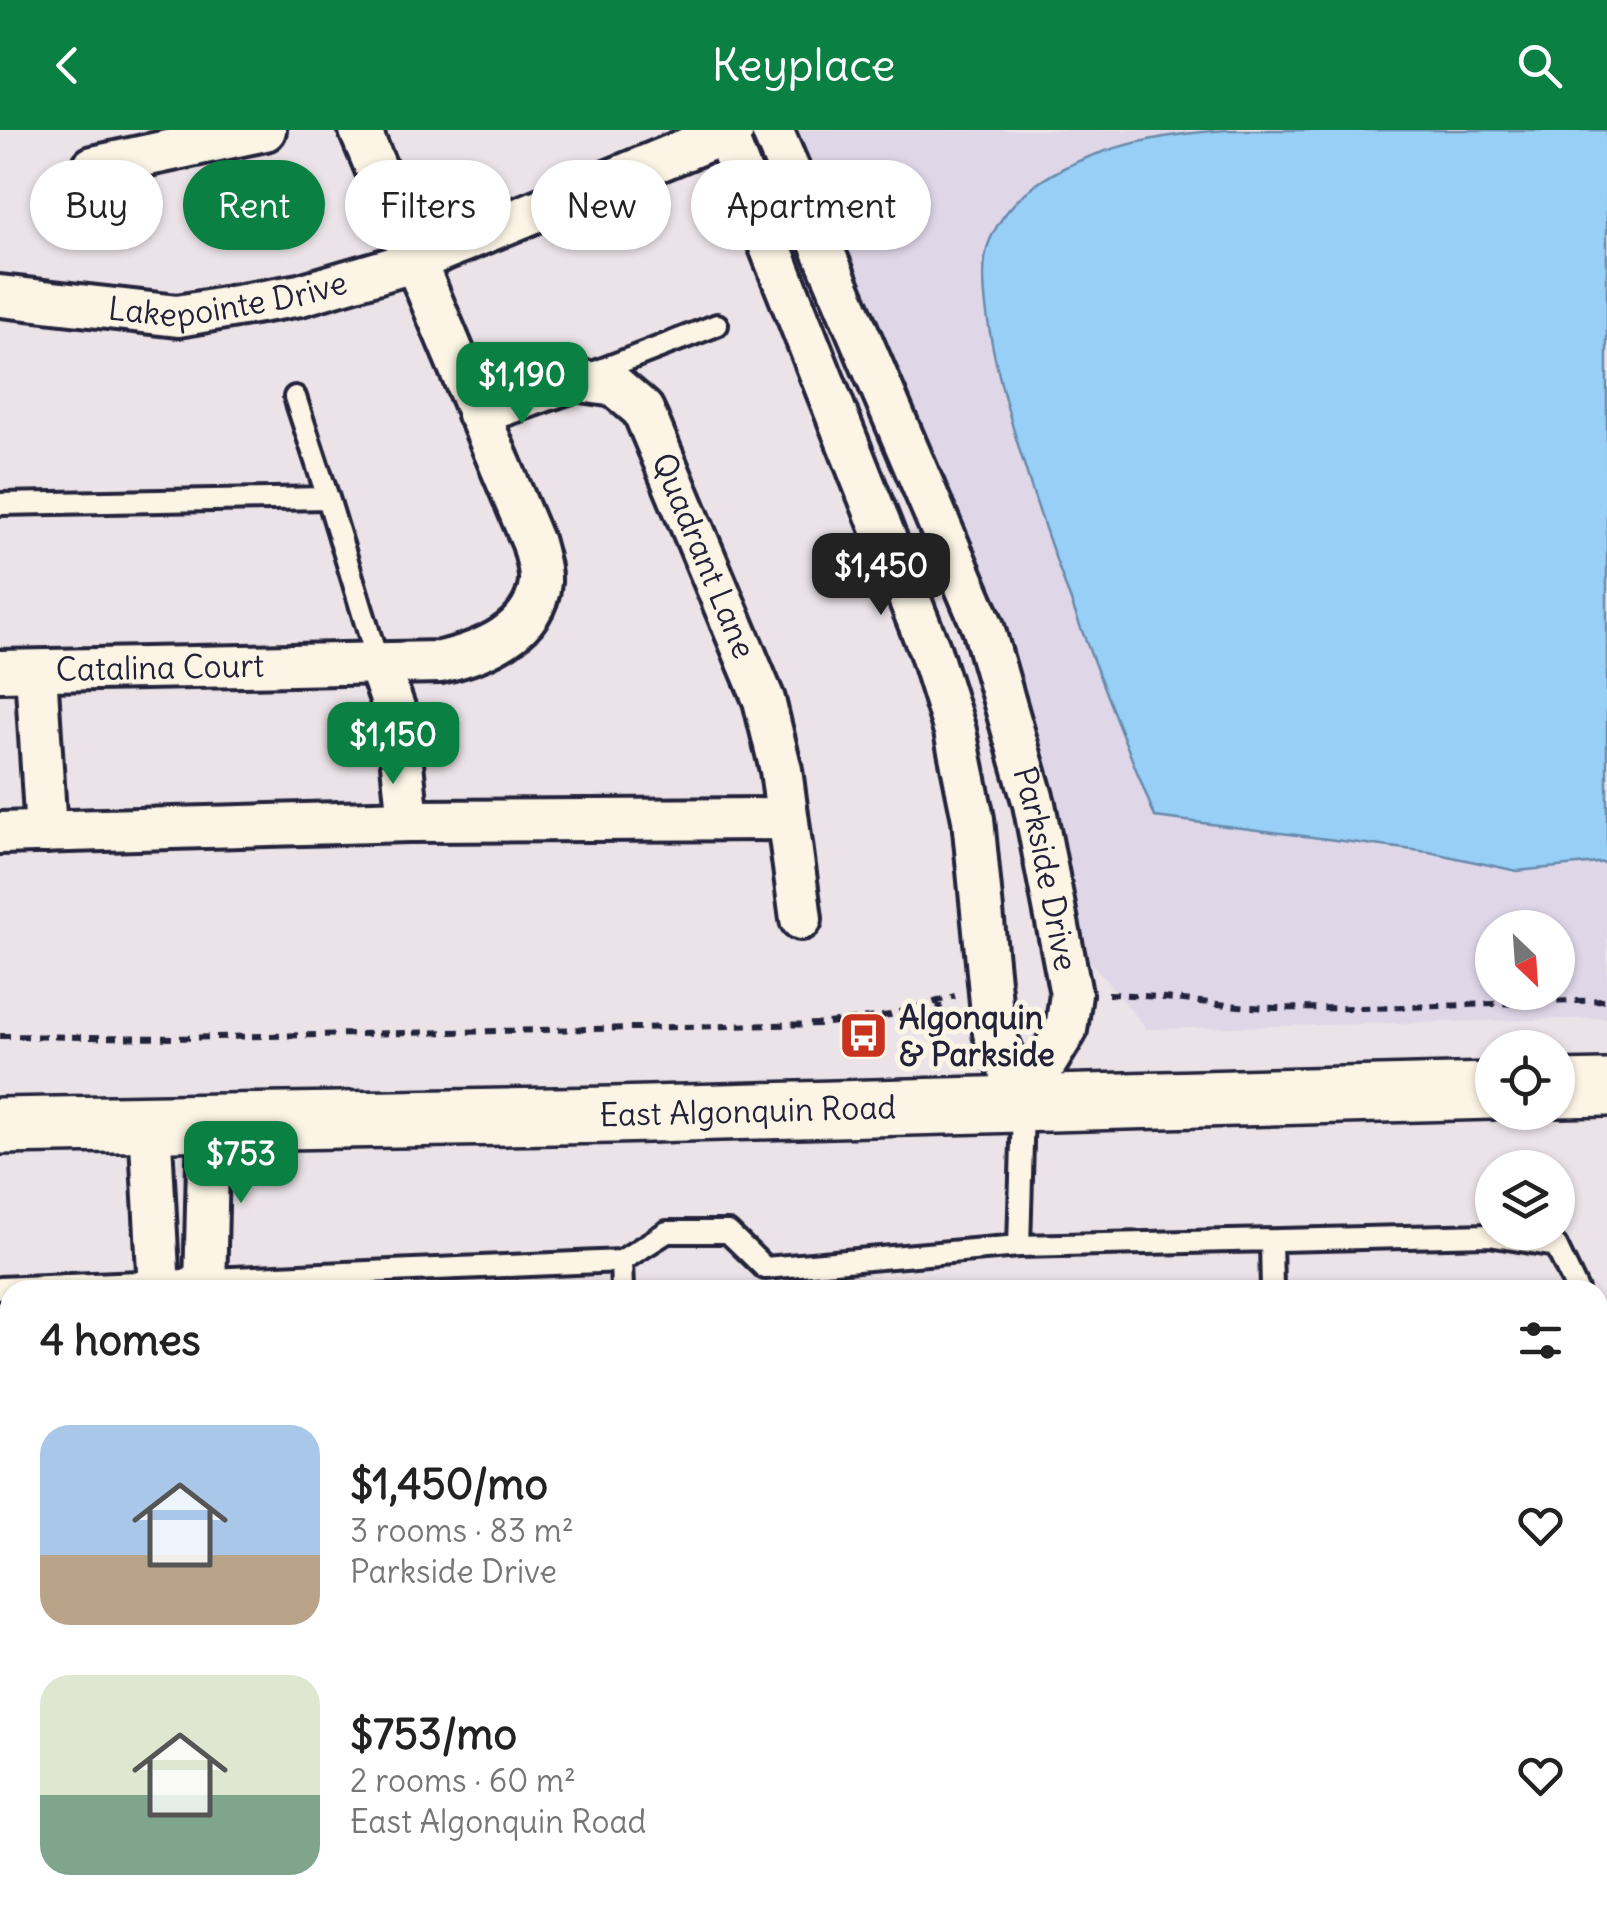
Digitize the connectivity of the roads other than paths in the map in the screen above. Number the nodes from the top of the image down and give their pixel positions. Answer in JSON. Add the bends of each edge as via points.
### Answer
{"nodes":[{"id":1,"x":265,"y":130,"type":"edge"},
{"id":2,"x":360,"y":130,"type":"edge"},
{"id":3,"x":772,"y":130,"type":"edge"},
{"id":4,"x":727,"y":131,"type":"edge"},
{"id":5,"x":193,"y":137,"type":"edge"},
{"id":6,"x":116,"y":160,"type":"edge"},
{"id":7,"x":414,"y":262,"type":"junction"},
{"id":8,"x":0,"y":296,"type":"edge"},
{"id":9,"x":717,"y":324,"type":"dead end"},
{"id":10,"x":575,"y":380,"type":"junction"},
{"id":11,"x":295,"y":396,"type":"dead end"},
{"id":12,"x":478,"y":414,"type":"junction"},
{"id":13,"x":328,"y":498,"type":"junction"},
{"id":14,"x":0,"y":504,"type":"edge"},
{"id":15,"x":378,"y":663,"type":"junction"},
{"id":16,"x":18,"y":671,"type":"edge"},
{"id":17,"x":787,"y":819,"type":"junction"},
{"id":18,"x":408,"y":822,"type":"junction"},
{"id":19,"x":46,"y":832,"type":"junction"},
{"id":20,"x":0,"y":833,"type":"edge"},
{"id":21,"x":801,"y":920,"type":"dead end"},
{"id":22,"x":1607,"y":1088,"type":"edge"},
{"id":23,"x":1575,"y":1089,"type":"edge"},
{"id":24,"x":1475,"y":1090,"type":"edge"},
{"id":25,"x":1023,"y":1101,"type":"junction"},
{"id":26,"x":208,"y":1122,"type":"junction"},
{"id":27,"x":150,"y":1123,"type":"junction"},
{"id":28,"x":0,"y":1126,"type":"edge"},
{"id":29,"x":1271,"y":1240,"type":"junction"},
{"id":30,"x":1019,"y":1246,"type":"junction"},
{"id":31,"x":621,"y":1261,"type":"junction"},
{"id":32,"x":765,"y":1268,"type":"junction"},
{"id":33,"x":159,"y":1280,"type":"edge"},
{"id":34,"x":205,"y":1280,"type":"edge"},
{"id":35,"x":277,"y":1280,"type":"edge"},
{"id":36,"x":622,"y":1280,"type":"edge"},
{"id":37,"x":766,"y":1280,"type":"edge"},
{"id":38,"x":1272,"y":1280,"type":"edge"},
{"id":39,"x":1572,"y":1280,"type":"edge"}],
"edges":[{"from":1,"to":5,"type":"street"},
{"from":2,"to":7,"type":"street"},
{"from":3,"to":25,"type":"street","name":"Parkside Drive","via":[[983,626],[1034,804],[1071,994],[1066,1030]]},
{"from":4,"to":7,"type":"street","name":"Lakepointe Drive"},
{"from":4,"to":25,"type":"street","name":"Parkside Drive","via":[[955,732],[973,819],[994,1033]]},
{"from":5,"to":6,"type":"street"},
{"from":7,"to":8,"type":"street","name":"Lakepointe Drive","via":[[300,295],[178,316]]},
{"from":7,"to":12,"type":"street"},
{"from":9,"to":10,"type":"lane"},
{"from":10,"to":12,"type":"street"},
{"from":10,"to":17,"type":"street","name":"Quadrant Lane","via":[[615,386],[643,410],[764,700]]},
{"from":11,"to":13,"type":"lane"},
{"from":12,"to":15,"type":"street","name":"Catalina Court","via":[[534,543],[540,580],[535,601],[515,630],[477,654]]},
{"from":13,"to":14,"type":"lane"},
{"from":13,"to":15,"type":"lane"},
{"from":15,"to":16,"type":"street","name":"Catalina Court"},
{"from":15,"to":18,"type":"street","via":[[397,716]]},
{"from":16,"to":19,"type":"street"},
{"from":17,"to":18,"type":"street"},
{"from":17,"to":21,"type":"street","name":"Quadrant Lane"},
{"from":18,"to":19,"type":"street"},
{"from":19,"to":20,"type":"street"},
{"from":22,"to":23,"type":"main road"},
{"from":24,"to":25,"type":"main road","name":"East Algonquin Road"},
{"from":25,"to":26,"type":"main road","name":"East Algonquin Road"},
{"from":25,"to":30,"type":"lane"},
{"from":26,"to":27,"type":"main road","name":"East Algonquin Road"},
{"from":26,"to":34,"type":"street"},
{"from":27,"to":28,"type":"main road","name":"East Algonquin Road"},
{"from":27,"to":33,"type":"street"},
{"from":29,"to":30,"type":"lane"},
{"from":29,"to":38,"type":"lane"},
{"from":29,"to":39,"type":"lane","via":[[1489,1236],[1556,1246]]},
{"from":30,"to":32,"type":"lane"},
{"from":31,"to":32,"type":"lane","via":[[667,1232],[728,1232]]},
{"from":31,"to":35,"type":"lane"},
{"from":31,"to":36,"type":"lane"},
{"from":32,"to":37,"type":"lane"}]}
